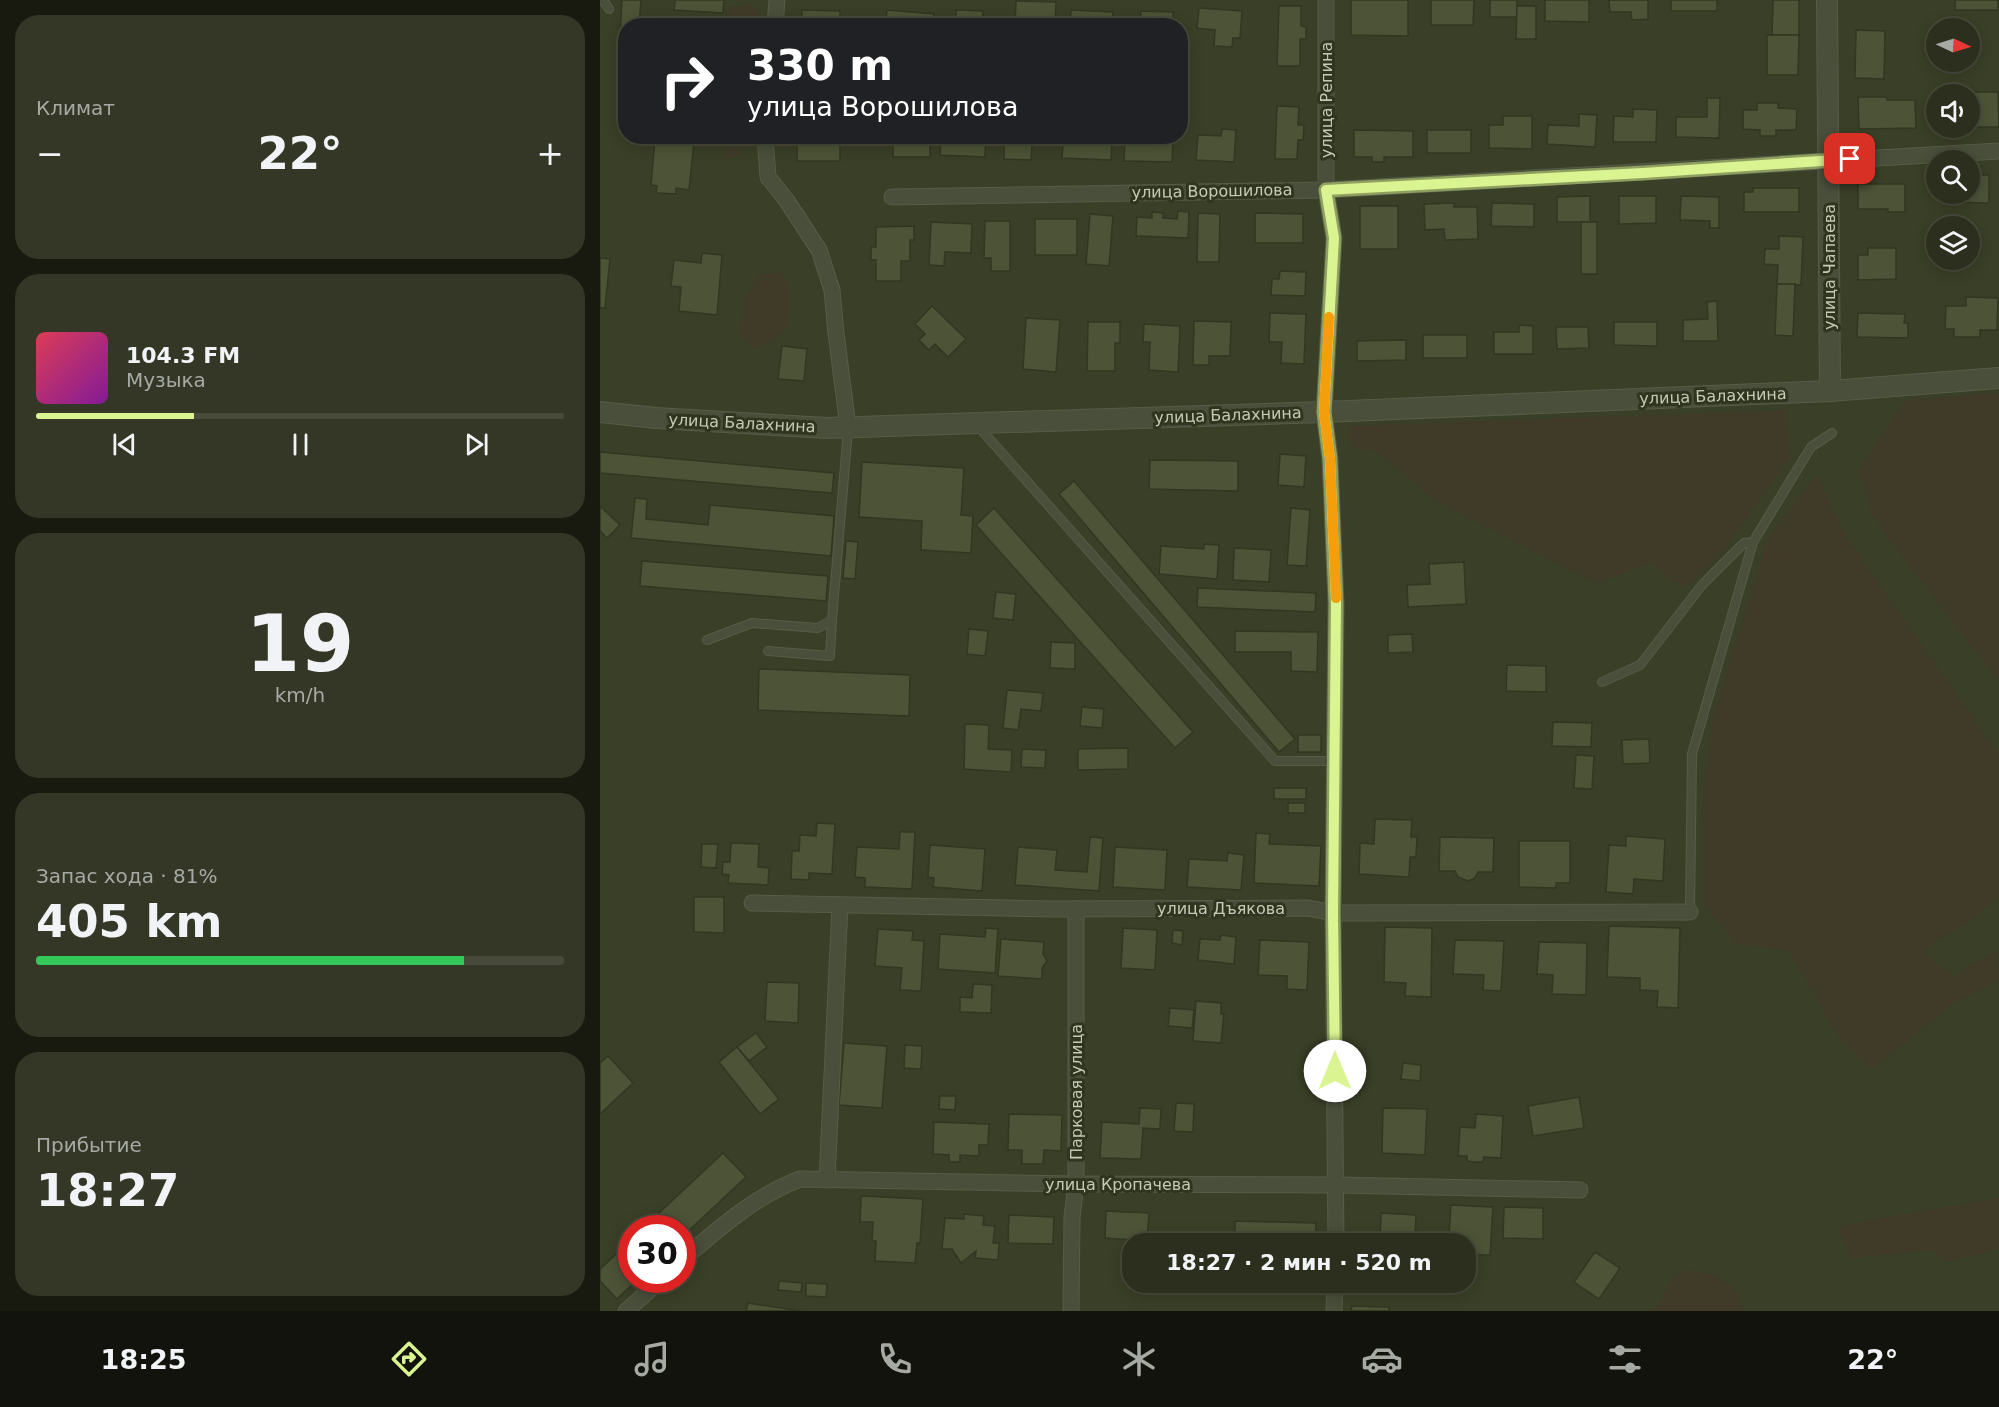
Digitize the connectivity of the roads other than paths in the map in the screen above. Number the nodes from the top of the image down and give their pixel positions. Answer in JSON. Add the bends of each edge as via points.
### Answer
{"nodes":[{"id":1,"x":603,"y":0,"type":"edge"},
{"id":2,"x":777,"y":0,"type":"edge"},
{"id":3,"x":1326,"y":0,"type":"edge"},
{"id":4,"x":1827,"y":0,"type":"edge"},
{"id":5,"x":609,"y":9,"type":"dead end"},
{"id":6,"x":776,"y":18,"type":"edge"},
{"id":7,"x":766,"y":144,"type":"edge"},
{"id":8,"x":1999,"y":151,"type":"edge"},
{"id":9,"x":1828,"y":160,"type":"junction"},
{"id":10,"x":1326,"y":190,"type":"junction"},
{"id":11,"x":892,"y":197,"type":"dead end"},
{"id":12,"x":1999,"y":378,"type":"edge"},
{"id":13,"x":1830,"y":391,"type":"junction"},
{"id":14,"x":600,"y":411,"type":"edge"},
{"id":15,"x":1324,"y":412,"type":"junction"},
{"id":16,"x":975,"y":423,"type":"junction"},
{"id":17,"x":848,"y":427,"type":"junction"},
{"id":18,"x":1832,"y":433,"type":"dead end"},
{"id":19,"x":1753,"y":542,"type":"junction"},
{"id":20,"x":832,"y":620,"type":"junction"},
{"id":21,"x":707,"y":640,"type":"dead end"},
{"id":22,"x":768,"y":651,"type":"dead end"},
{"id":23,"x":1602,"y":682,"type":"dead end"},
{"id":24,"x":1335,"y":761,"type":"junction"},
{"id":25,"x":752,"y":903,"type":"dead end"},
{"id":26,"x":840,"y":905,"type":"junction"},
{"id":27,"x":1076,"y":909,"type":"junction"},
{"id":28,"x":1690,"y":912,"type":"joint"},
{"id":29,"x":1333,"y":913,"type":"junction"},
{"id":30,"x":827,"y":1180,"type":"junction"},
{"id":31,"x":1076,"y":1184,"type":"junction"},
{"id":32,"x":1337,"y":1185,"type":"junction"},
{"id":33,"x":1581,"y":1190,"type":"dead end"},
{"id":34,"x":1336,"y":1233,"type":"edge"},
{"id":35,"x":696,"y":1249,"type":"edge"},
{"id":36,"x":646,"y":1293,"type":"edge"},
{"id":37,"x":1335,"y":1293,"type":"edge"},
{"id":38,"x":626,"y":1311,"type":"edge"},
{"id":39,"x":1071,"y":1311,"type":"edge"},
{"id":40,"x":1335,"y":1311,"type":"edge"}],
"edges":[{"from":1,"to":5,"type":"lane"},
{"from":2,"to":6,"type":"street"},
{"from":3,"to":10,"type":"street","name":"улица Репина"},
{"from":4,"to":9,"type":"street","name":"улица Чапаева"},
{"from":7,"to":17,"type":"street","via":[[768,177],[819,250],[832,290]]},
{"from":8,"to":9,"type":"street","name":"улица Ворошилова"},
{"from":9,"to":10,"type":"street","name":"улица Ворошилова"},
{"from":9,"to":13,"type":"street","name":"улица Чапаева"},
{"from":10,"to":11,"type":"street","name":"улица Ворошилова"},
{"from":10,"to":15,"type":"street","name":"улица Репина","via":[[1334,238]]},
{"from":12,"to":13,"type":"street","name":"улица Балахнина"},
{"from":13,"to":15,"type":"street","name":"улица Балахнина"},
{"from":14,"to":17,"type":"street","name":"улица Балахнина"},
{"from":15,"to":16,"type":"street","name":"улица Балахнина"},
{"from":15,"to":24,"type":"street","name":"улица Репина","via":[[1330,459],[1336,603]]},
{"from":16,"to":17,"type":"street","name":"улица Балахнина"},
{"from":16,"to":24,"type":"lane","via":[[1275,761]]},
{"from":17,"to":20,"type":"lane"},
{"from":18,"to":19,"type":"lane","via":[[1811,447]]},
{"from":19,"to":23,"type":"lane","via":[[1744,543],[1702,585],[1640,665]]},
{"from":19,"to":28,"type":"lane","via":[[1692,754]]},
{"from":20,"to":21,"type":"lane","via":[[818,628],[752,623]]},
{"from":20,"to":22,"type":"lane","via":[[830,656]]},
{"from":24,"to":29,"type":"street","name":"улица Репина"},
{"from":25,"to":26,"type":"street","name":"улица Дъякова"},
{"from":26,"to":27,"type":"street","name":"улица Дъякова"},
{"from":26,"to":30,"type":"street"},
{"from":27,"to":29,"type":"street","name":"улица Дъякова","via":[[1308,908]]},
{"from":27,"to":31,"type":"street","name":"Парковая улица"},
{"from":28,"to":29,"type":"street","name":"улица Дъякова"},
{"from":29,"to":32,"type":"street","name":"улица Репина"},
{"from":30,"to":31,"type":"street","name":"улица Кропачева"},
{"from":30,"to":35,"type":"street","name":"улица Кропачева","via":[[800,1179],[777,1188]]},
{"from":31,"to":32,"type":"street","name":"улица Кропачева"},
{"from":31,"to":39,"type":"street","name":"Парковая улица"},
{"from":32,"to":33,"type":"street","name":"улица Кропачева"},
{"from":32,"to":34,"type":"street","name":"улица Репина"},
{"from":36,"to":38,"type":"street"},
{"from":37,"to":40,"type":"street"}]}
